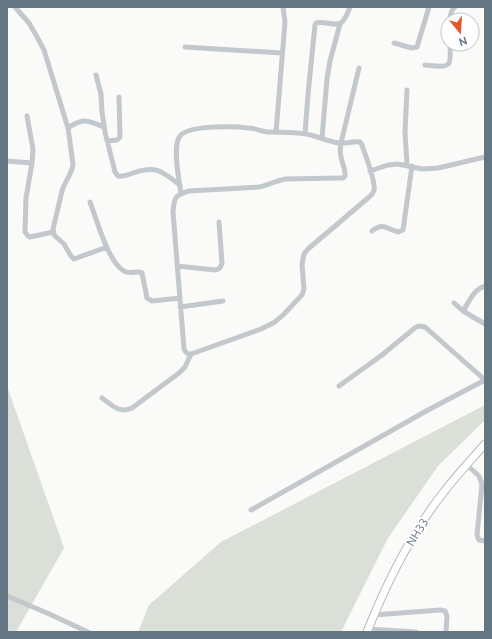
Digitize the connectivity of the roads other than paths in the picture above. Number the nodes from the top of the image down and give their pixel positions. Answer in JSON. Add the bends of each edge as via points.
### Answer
{"nodes":[{"id":1,"x":15,"y":7,"type":"edge"},
{"id":2,"x":283,"y":7,"type":"edge"},
{"id":3,"x":350,"y":7,"type":"edge"},
{"id":4,"x":429,"y":7,"type":"edge"},
{"id":5,"x":340,"y":24,"type":"junction"},
{"id":6,"x":394,"y":43,"type":"dead end"},
{"id":7,"x":185,"y":46,"type":"dead end"},
{"id":8,"x":450,"y":52,"type":"edge"},
{"id":9,"x":282,"y":53,"type":"junction"},
{"id":10,"x":424,"y":65,"type":"dead end"},
{"id":11,"x":359,"y":68,"type":"dead end"},
{"id":12,"x":96,"y":75,"type":"dead end"},
{"id":13,"x":407,"y":90,"type":"dead end"},
{"id":14,"x":119,"y":97,"type":"dead end"},
{"id":15,"x":27,"y":116,"type":"dead end"},
{"id":16,"x":68,"y":128,"type":"junction"},
{"id":17,"x":104,"y":128,"type":"junction"},
{"id":18,"x":276,"y":132,"type":"junction"},
{"id":19,"x":305,"y":134,"type":"junction"},
{"id":20,"x":322,"y":138,"type":"junction"},
{"id":21,"x":107,"y":141,"type":"junction"},
{"id":22,"x":341,"y":143,"type":"junction"},
{"id":23,"x":485,"y":157,"type":"edge"},
{"id":24,"x":7,"y":161,"type":"edge"},
{"id":25,"x":32,"y":162,"type":"junction"},
{"id":26,"x":410,"y":166,"type":"junction"},
{"id":27,"x":370,"y":171,"type":"junction"},
{"id":28,"x":180,"y":185,"type":"junction"},
{"id":29,"x":181,"y":193,"type":"junction"},
{"id":30,"x":90,"y":202,"type":"dead end"},
{"id":31,"x":219,"y":222,"type":"dead end"},
{"id":32,"x":372,"y":230,"type":"dead end"},
{"id":33,"x":53,"y":232,"type":"junction"},
{"id":34,"x":107,"y":247,"type":"junction"},
{"id":35,"x":177,"y":266,"type":"junction"},
{"id":36,"x":485,"y":286,"type":"edge"},
{"id":37,"x":180,"y":298,"type":"junction"},
{"id":38,"x":223,"y":301,"type":"dead end"},
{"id":39,"x":454,"y":303,"type":"dead end"},
{"id":40,"x":180,"y":307,"type":"junction"},
{"id":41,"x":463,"y":311,"type":"junction"},
{"id":42,"x":485,"y":324,"type":"edge"},
{"id":43,"x":191,"y":354,"type":"junction"},
{"id":44,"x":485,"y":380,"type":"edge"},
{"id":45,"x":339,"y":386,"type":"dead end"},
{"id":46,"x":102,"y":398,"type":"dead end"},
{"id":47,"x":485,"y":444,"type":"edge"},
{"id":48,"x":467,"y":465,"type":"junction"},
{"id":49,"x":251,"y":510,"type":"dead end"},
{"id":50,"x":485,"y":541,"type":"edge"},
{"id":51,"x":7,"y":596,"type":"edge"},
{"id":52,"x":374,"y":615,"type":"junction"},
{"id":53,"x":367,"y":630,"type":"edge"},
{"id":54,"x":88,"y":632,"type":"edge"},
{"id":55,"x":414,"y":632,"type":"edge"},
{"id":56,"x":446,"y":632,"type":"edge"}],
"edges":[{"from":1,"to":16,"type":"street","via":[[44,50]]},
{"from":2,"to":9,"type":"street"},
{"from":3,"to":5,"type":"street"},
{"from":4,"to":6,"type":"street","via":[[417,47]]},
{"from":5,"to":19,"type":"street","via":[[321,22],[315,25]]},
{"from":5,"to":20,"type":"street","via":[[327,79]]},
{"from":7,"to":9,"type":"street"},
{"from":8,"to":10,"type":"street","via":[[449,64],[446,66]]},
{"from":9,"to":18,"type":"street"},
{"from":11,"to":22,"type":"street"},
{"from":12,"to":17,"type":"street","via":[[101,94]]},
{"from":13,"to":26,"type":"street","via":[[405,132]]},
{"from":14,"to":21,"type":"street","via":[[120,137]]},
{"from":15,"to":25,"type":"street","via":[[33,150]]},
{"from":16,"to":17,"type":"street","via":[[84,120]]},
{"from":16,"to":33,"type":"street","via":[[73,164],[63,185]]},
{"from":17,"to":21,"type":"street"},
{"from":18,"to":19,"type":"street"},
{"from":18,"to":28,"type":"street","via":[[232,127],[193,129],[185,132],[180,136],[176,152]]},
{"from":19,"to":20,"type":"street"},
{"from":20,"to":22,"type":"street"},
{"from":21,"to":28,"type":"street","via":[[116,175],[122,177],[142,170],[158,170]]},
{"from":22,"to":27,"type":"street","via":[[360,142]]},
{"from":22,"to":29,"type":"street","via":[[340,155],[346,174],[343,178],[285,179],[259,187]]},
{"from":23,"to":26,"type":"street","via":[[438,168],[422,169]]},
{"from":24,"to":25,"type":"street"},
{"from":25,"to":33,"type":"street","via":[[26,198],[25,232],[30,237]]},
{"from":26,"to":27,"type":"street","via":[[388,165]]},
{"from":26,"to":32,"type":"street","via":[[403,230],[398,232],[383,226]]},
{"from":27,"to":43,"type":"street","via":[[374,192],[304,254],[302,295],[284,314],[261,329]]},
{"from":28,"to":29,"type":"street"},
{"from":29,"to":35,"type":"street","via":[[176,197],[173,212]]},
{"from":30,"to":34,"type":"street"},
{"from":31,"to":35,"type":"street","via":[[222,263],[219,269]]},
{"from":33,"to":34,"type":"street","via":[[74,259]]},
{"from":34,"to":37,"type":"street","via":[[114,261],[124,271],[142,273],[149,300]]},
{"from":35,"to":37,"type":"street"},
{"from":36,"to":41,"type":"street","via":[[476,290]]},
{"from":37,"to":40,"type":"street"},
{"from":38,"to":40,"type":"street"},
{"from":39,"to":41,"type":"street"},
{"from":40,"to":43,"type":"street","via":[[184,349]]},
{"from":41,"to":42,"type":"street"},
{"from":43,"to":46,"type":"street","via":[[179,373],[132,408],[118,409]]},
{"from":44,"to":45,"type":"street","via":[[422,326],[416,327]]},
{"from":44,"to":49,"type":"street"},
{"from":47,"to":48,"type":"main road","name":"NH33"},
{"from":48,"to":50,"type":"street","via":[[481,479],[477,535],[479,540]]},
{"from":48,"to":52,"type":"main road","name":"NH33","via":[[425,518]]},
{"from":51,"to":54,"type":"street"},
{"from":52,"to":53,"type":"main road","name":"NH33"},
{"from":52,"to":56,"type":"street","via":[[445,611],[448,616]]},
{"from":53,"to":55,"type":"street"}]}
